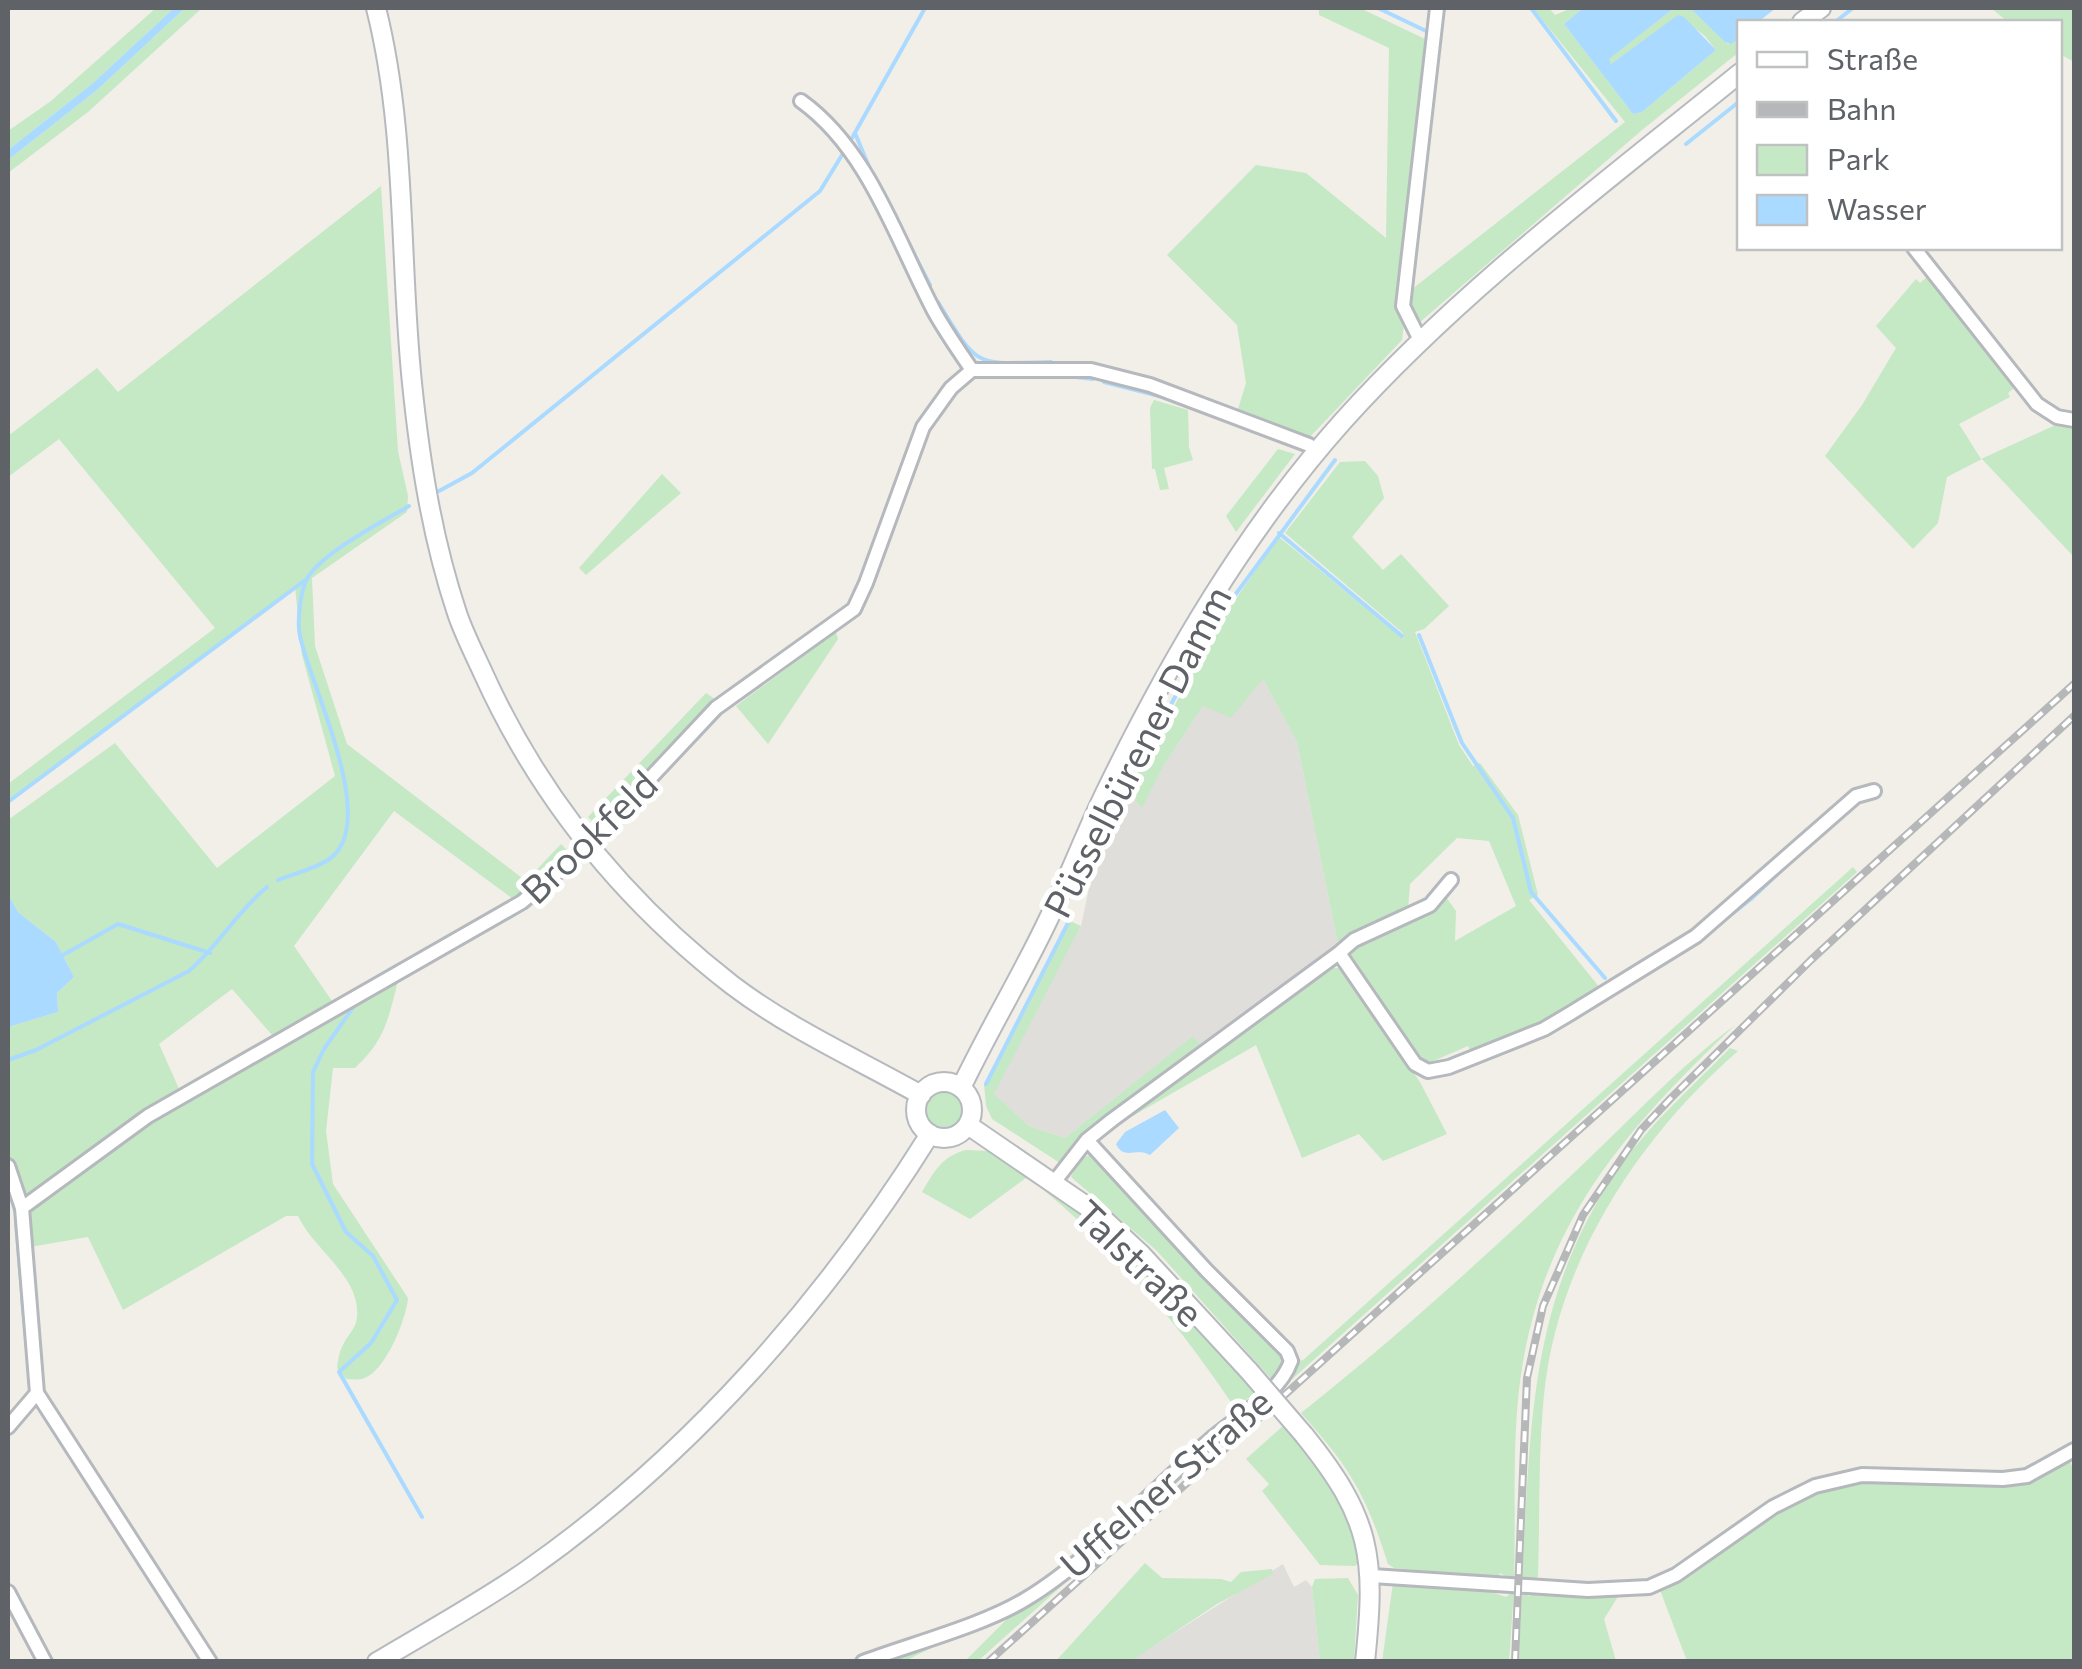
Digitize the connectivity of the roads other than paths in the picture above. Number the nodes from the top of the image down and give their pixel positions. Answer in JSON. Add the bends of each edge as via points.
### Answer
{"nodes":[{"id":1,"x":376,"y":8,"type":"edge"},
{"id":2,"x":1438,"y":8,"type":"edge"},
{"id":3,"x":1737,"y":74,"type":"edge"},
{"id":4,"x":801,"y":101,"type":"dead end"},
{"id":5,"x":1916,"y":250,"type":"edge"},
{"id":6,"x":1420,"y":340,"type":"junction"},
{"id":7,"x":972,"y":370,"type":"junction"},
{"id":8,"x":2074,"y":420,"type":"edge"},
{"id":9,"x":1317,"y":452,"type":"junction"},
{"id":10,"x":1874,"y":791,"type":"dead end"},
{"id":11,"x":588,"y":845,"type":"junction"},
{"id":12,"x":1451,"y":880,"type":"dead end"},
{"id":13,"x":1339,"y":953,"type":"junction"},
{"id":14,"x":960,"y":1088,"type":"junction"},
{"id":15,"x":921,"y":1096,"type":"junction"},
{"id":16,"x":968,"y":1125,"type":"junction"},
{"id":17,"x":930,"y":1134,"type":"junction"},
{"id":18,"x":1087,"y":1140,"type":"junction"},
{"id":19,"x":8,"y":1166,"type":"edge"},
{"id":20,"x":1055,"y":1182,"type":"junction"},
{"id":21,"x":22,"y":1208,"type":"junction"},
{"id":22,"x":37,"y":1393,"type":"junction"},
{"id":23,"x":8,"y":1427,"type":"edge"},
{"id":24,"x":2074,"y":1450,"type":"edge"},
{"id":25,"x":1372,"y":1576,"type":"junction"},
{"id":26,"x":8,"y":1592,"type":"edge"},
{"id":27,"x":46,"y":1662,"type":"edge"},
{"id":28,"x":210,"y":1662,"type":"edge"},
{"id":29,"x":377,"y":1662,"type":"edge"},
{"id":30,"x":863,"y":1662,"type":"edge"},
{"id":31,"x":1365,"y":1662,"type":"edge"}],
"edges":[{"from":1,"to":11,"type":"main road","via":[[399,146],[412,381],[426,498],[457,615],[506,723]]},
{"from":2,"to":6,"type":"street","via":[[1403,306]]},
{"from":3,"to":6,"type":"main road","name":"Püsselbürener Damm"},
{"from":4,"to":7,"type":"street","via":[[855,158]]},
{"from":5,"to":8,"type":"street","via":[[2037,404]]},
{"from":6,"to":9,"type":"main road","name":"Püsselbürener Damm"},
{"from":7,"to":9,"type":"street","via":[[1091,370],[1150,385]]},
{"from":7,"to":11,"type":"street","name":"Brookfeld","via":[[922,428],[854,609],[716,708]]},
{"from":9,"to":14,"type":"main road","name":"Püsselbürener Damm","via":[[1242,550],[1173,661]]},
{"from":10,"to":13,"type":"street","via":[[1856,796],[1696,936],[1544,1029],[1448,1067],[1428,1071],[1415,1064]]},
{"from":11,"to":15,"type":"main road","via":[[666,930],[734,986],[803,1033]]},
{"from":11,"to":21,"type":"street","name":"Brookfeld","via":[[522,902],[148,1116]]},
{"from":12,"to":13,"type":"street","name":"Talstraße","via":[[1430,905]]},
{"from":13,"to":18,"type":"street","name":"Talstraße"},
{"from":14,"to":15,"type":"main road","via":[[935,1084]]},
{"from":14,"to":16,"type":"main road","via":[[970,1101]]},
{"from":15,"to":17,"type":"main road","via":[[917,1112]]},
{"from":16,"to":17,"type":"main road","via":[[946,1138]]},
{"from":16,"to":20,"type":"main road"},
{"from":17,"to":29,"type":"main road","via":[[799,1315],[668,1456],[530,1568]]},
{"from":18,"to":20,"type":"street","name":"Talstraße"},
{"from":18,"to":30,"type":"street","name":"Uffelner Straße","via":[[1286,1350],[1288,1369],[1026,1600]]},
{"from":19,"to":21,"type":"street"},
{"from":20,"to":25,"type":"main road","name":"Talstraße","bridge":true,"via":[[1141,1254],[1304,1435],[1352,1502]]},
{"from":21,"to":22,"type":"street"},
{"from":22,"to":23,"type":"street"},
{"from":22,"to":28,"type":"street"},
{"from":24,"to":25,"type":"street","via":[[2027,1476],[1862,1475],[1815,1486],[1649,1587],[1588,1590]]},
{"from":25,"to":31,"type":"main road","name":"Talstraße"},
{"from":26,"to":27,"type":"street"}]}
